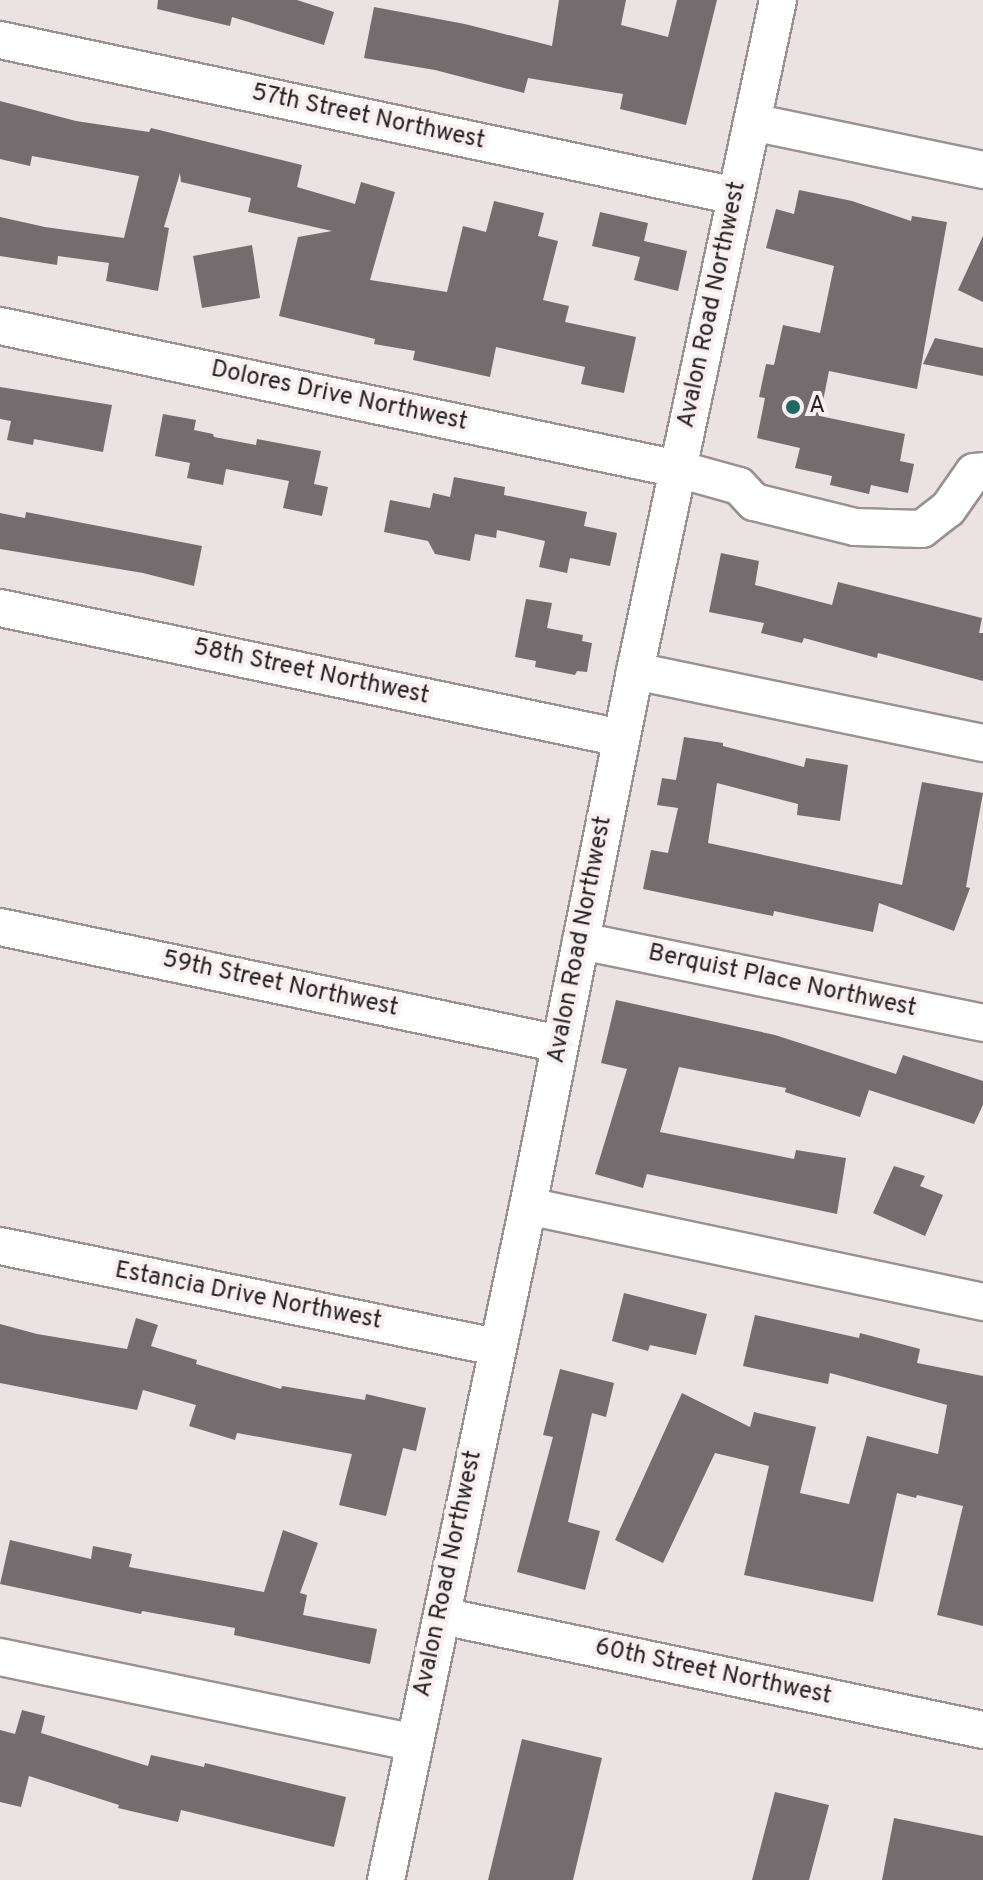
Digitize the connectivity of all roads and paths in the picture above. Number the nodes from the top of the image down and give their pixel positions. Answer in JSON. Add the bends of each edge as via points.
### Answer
{"nodes":[{"id":1,"x":778,"y":0,"type":"edge"},
{"id":2,"x":0,"y":40,"type":"edge"},
{"id":3,"x":752,"y":122,"type":"junction"},
{"id":4,"x":983,"y":170,"type":"edge"},
{"id":5,"x":736,"y":196,"type":"junction"},
{"id":6,"x":0,"y":326,"type":"edge"},
{"id":7,"x":678,"y":469,"type":"junction"},
{"id":8,"x":983,"y":471,"type":"edge"},
{"id":9,"x":0,"y":608,"type":"edge"},
{"id":10,"x":635,"y":671,"type":"junction"},
{"id":11,"x":621,"y":738,"type":"junction"},
{"id":12,"x":983,"y":743,"type":"edge"},
{"id":13,"x":0,"y":927,"type":"edge"},
{"id":14,"x":581,"y":941,"type":"junction"},
{"id":15,"x":983,"y":1023,"type":"edge"},
{"id":16,"x":560,"y":1044,"type":"junction"},
{"id":17,"x":528,"y":1206,"type":"junction"},
{"id":18,"x":0,"y":1246,"type":"edge"},
{"id":19,"x":983,"y":1302,"type":"edge"},
{"id":20,"x":496,"y":1347,"type":"junction"},
{"id":21,"x":442,"y":1616,"type":"junction"},
{"id":22,"x":0,"y":1657,"type":"edge"},
{"id":23,"x":983,"y":1730,"type":"edge"},
{"id":24,"x":414,"y":1743,"type":"junction"},
{"id":25,"x":386,"y":1880,"type":"edge"}],
"edges":[{"from":1,"to":3,"type":"street","name":"Avalon Road Northwest"},
{"from":2,"to":5,"type":"street","name":"57th Street Northwest"},
{"from":3,"to":4,"type":"street"},
{"from":3,"to":5,"type":"street","name":"Avalon Road Northwest"},
{"from":5,"to":7,"type":"street","name":"Avalon Road Northwest"},
{"from":6,"to":7,"type":"street","name":"Dolores Drive Northwest"},
{"from":7,"to":8,"type":"street","name":"Dolores Drive Northwest","via":[[739,486],[754,502],[855,527],[922,529],[948,509],[974,472]]},
{"from":7,"to":10,"type":"street","name":"Avalon Road Northwest"},
{"from":9,"to":11,"type":"street","name":"58th Street Northwest"},
{"from":10,"to":11,"type":"street","name":"Avalon Road Northwest"},
{"from":10,"to":12,"type":"street"},
{"from":11,"to":14,"type":"street","name":"Avalon Road Northwest"},
{"from":13,"to":16,"type":"street","name":"59th Street Northwest"},
{"from":14,"to":15,"type":"street","name":"Berquist Place Northwest"},
{"from":14,"to":16,"type":"street","name":"Avalon Road Northwest"},
{"from":16,"to":17,"type":"street","name":"Avalon Road Northwest"},
{"from":17,"to":19,"type":"street"},
{"from":17,"to":20,"type":"street","name":"Avalon Road Northwest"},
{"from":18,"to":20,"type":"street","name":"Estancia Drive Northwest"},
{"from":20,"to":21,"type":"street","name":"Avalon Road Northwest"},
{"from":21,"to":23,"type":"street","name":"60th Street Northwest"},
{"from":21,"to":24,"type":"street","name":"Avalon Road Northwest"},
{"from":22,"to":24,"type":"street"},
{"from":24,"to":25,"type":"street","name":"Avalon Road Northwest"}]}
